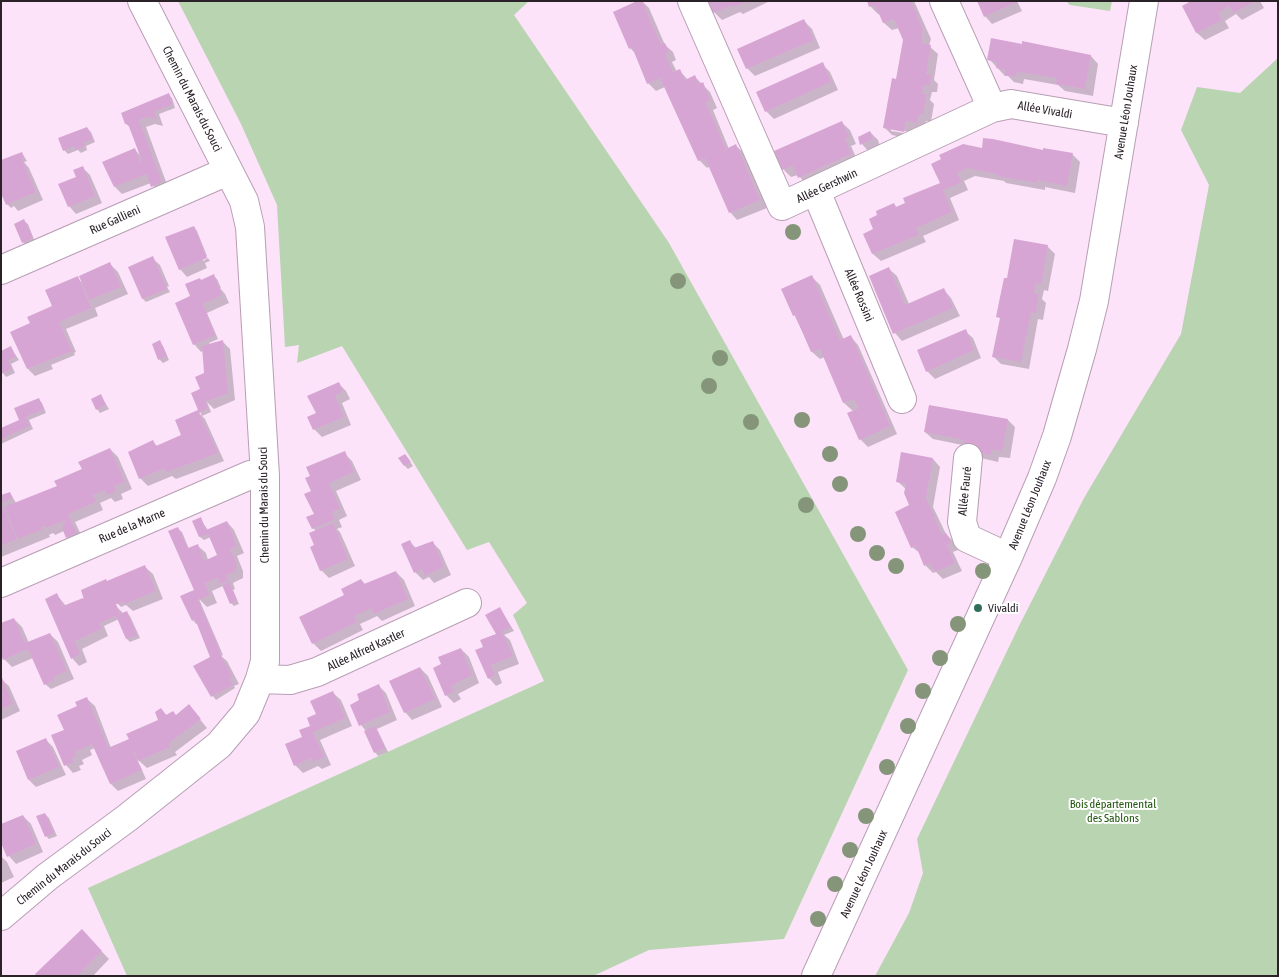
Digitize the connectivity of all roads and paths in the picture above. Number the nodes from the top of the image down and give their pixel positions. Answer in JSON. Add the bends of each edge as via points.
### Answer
{"nodes":[{"id":1,"x":142,"y":1,"type":"edge"},
{"id":2,"x":692,"y":1,"type":"edge"},
{"id":3,"x":944,"y":1,"type":"edge"},
{"id":4,"x":1144,"y":1,"type":"edge"},
{"id":5,"x":992,"y":108,"type":"junction"},
{"id":6,"x":1124,"y":123,"type":"junction"},
{"id":7,"x":228,"y":171,"type":"junction"},
{"id":8,"x":816,"y":192,"type":"junction"},
{"id":9,"x":1,"y":270,"type":"edge"},
{"id":10,"x":902,"y":399,"type":"dead end"},
{"id":11,"x":968,"y":458,"type":"dead end"},
{"id":12,"x":265,"y":476,"type":"junction"},
{"id":13,"x":1008,"y":557,"type":"junction"},
{"id":14,"x":1,"y":583,"type":"edge"},
{"id":15,"x":467,"y":603,"type":"dead end"},
{"id":16,"x":260,"y":679,"type":"junction"},
{"id":17,"x":1,"y":916,"type":"edge"},
{"id":18,"x":816,"y":976,"type":"edge"}],
"edges":[{"from":1,"to":7,"type":"street","name":"Chemin du Marais du Souci"},
{"from":2,"to":8,"type":"street","name":"Allée Gershwin","via":[[782,206]]},
{"from":3,"to":5,"type":"street"},
{"from":4,"to":6,"type":"street","name":"Avenue Léon Jouhaux"},
{"from":5,"to":6,"type":"street","name":"Allée Vivaldi","via":[[1010,104]]},
{"from":5,"to":8,"type":"street","name":"Allée Gershwin"},
{"from":6,"to":13,"type":"street","name":"Avenue Léon Jouhaux","via":[[1094,301],[1070,395],[1042,478]]},
{"from":7,"to":9,"type":"street","name":"Rue Gallieni"},
{"from":7,"to":12,"type":"street","name":"Chemin du Marais du Souci","via":[[244,201],[250,227]]},
{"from":8,"to":10,"type":"street","name":"Allée Rossini"},
{"from":11,"to":13,"type":"street","name":"Allée Fauré","via":[[962,522],[966,538]]},
{"from":12,"to":14,"type":"street","name":"Rue de la Marne","via":[[250,475]]},
{"from":12,"to":16,"type":"street","name":"Chemin du Marais du Souci","via":[[265,660]]},
{"from":13,"to":18,"type":"street","name":"Avenue Léon Jouhaux"},
{"from":15,"to":16,"type":"street","name":"Allée Alfred Kastler","via":[[317,672],[290,680]]},
{"from":16,"to":17,"type":"street","name":"Chemin du Marais du Souci","via":[[246,713],[219,745]]}]}
